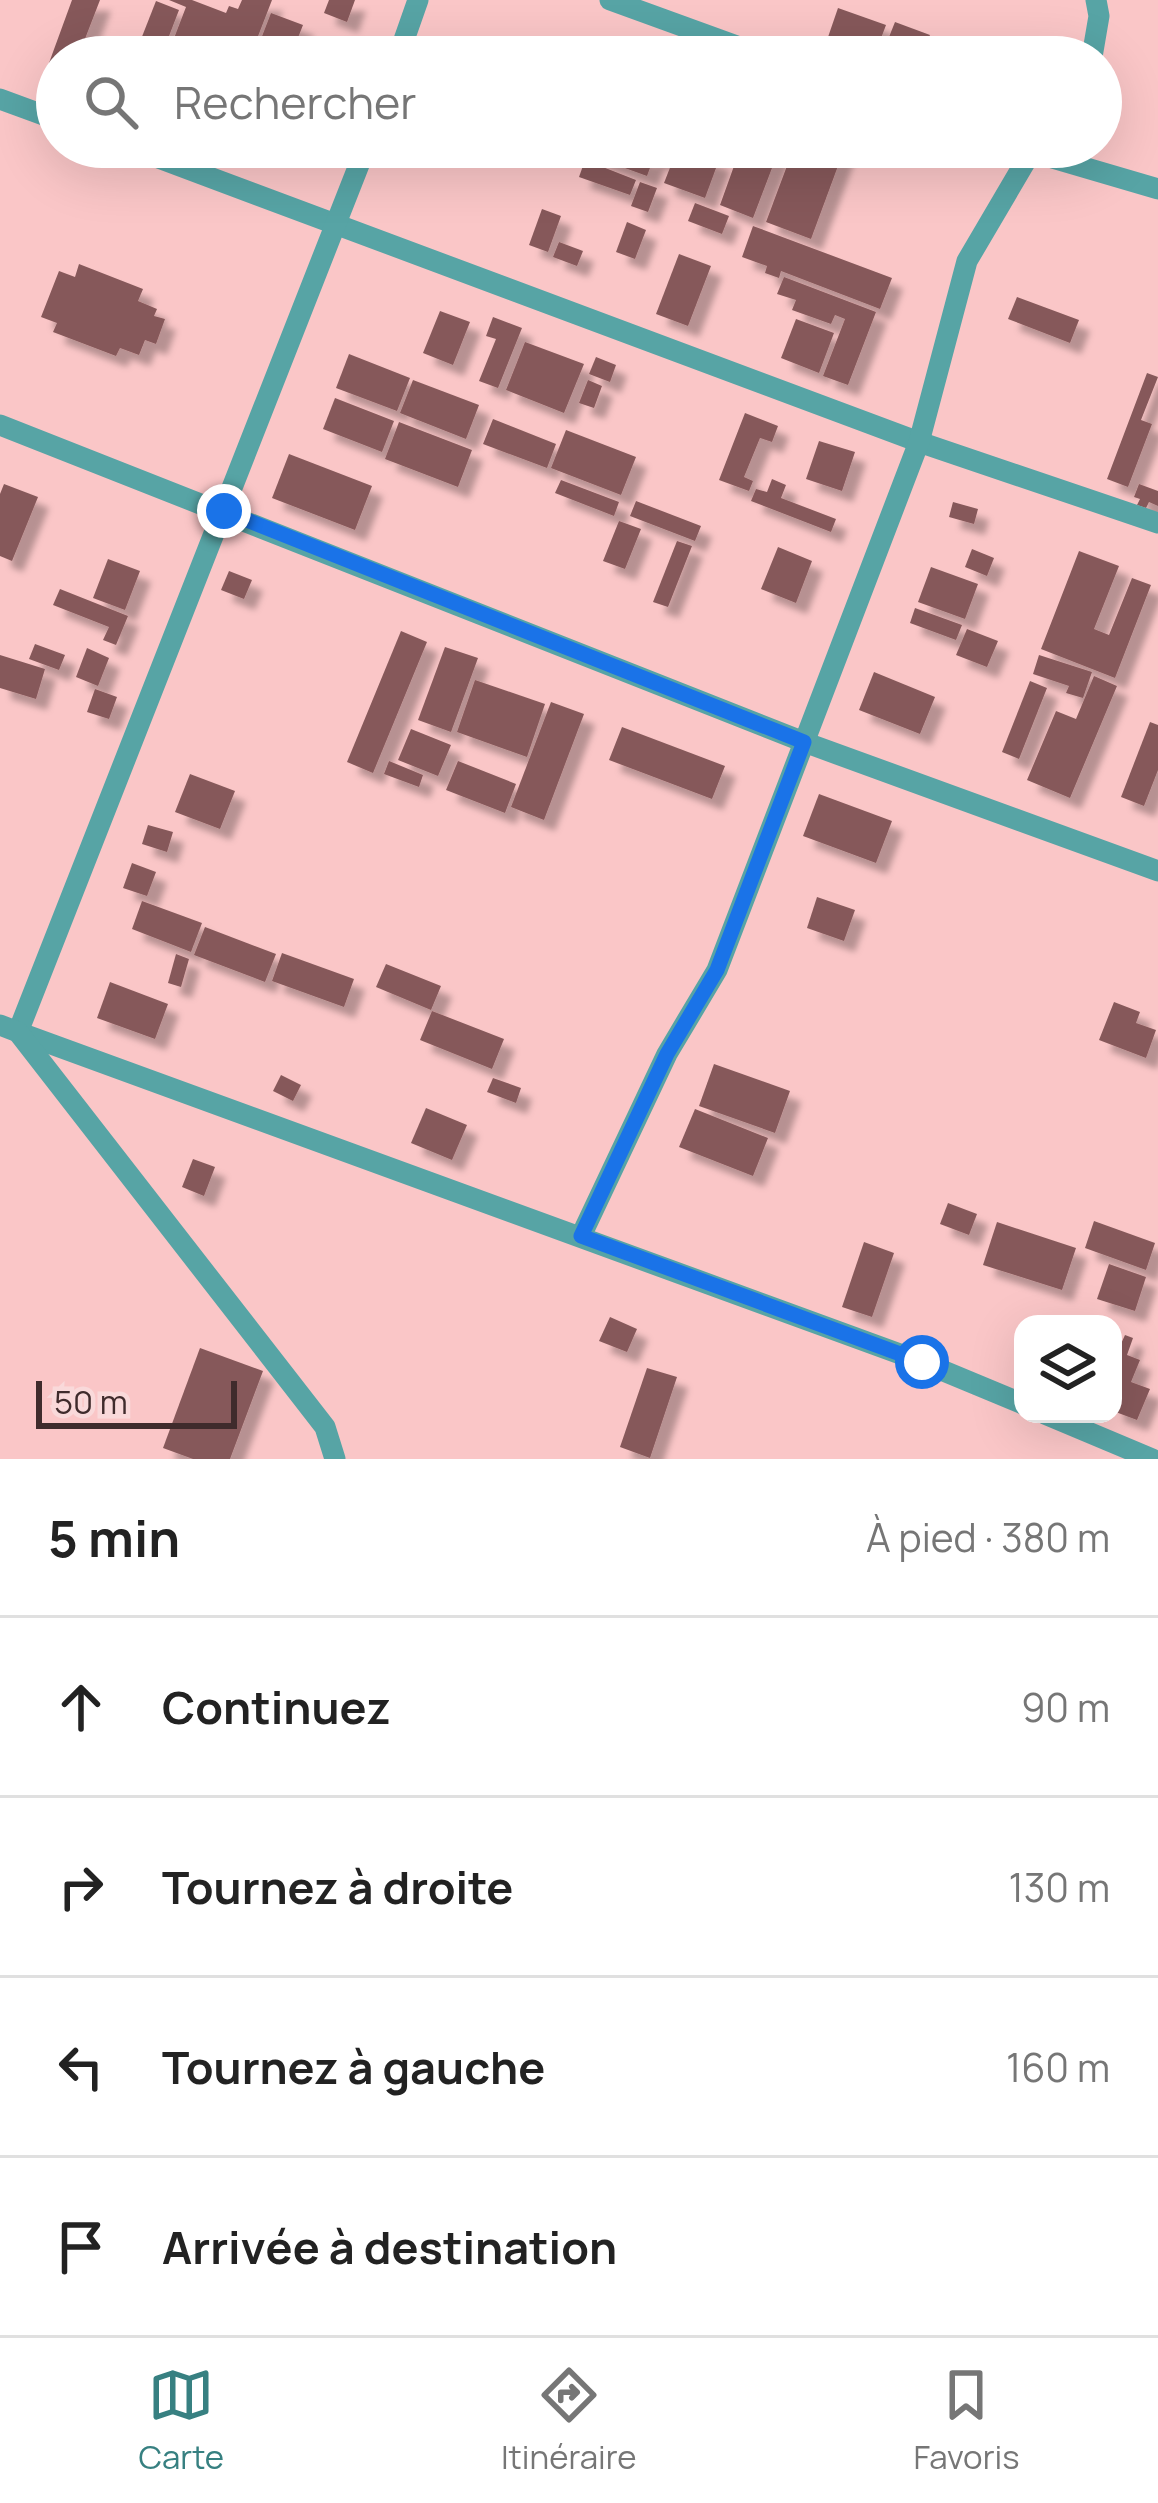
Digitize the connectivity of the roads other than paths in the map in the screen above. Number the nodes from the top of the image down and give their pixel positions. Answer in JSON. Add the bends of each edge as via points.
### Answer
{"nodes":[{"id":1,"x":418,"y":0,"type":"edge"},
{"id":2,"x":610,"y":0,"type":"edge"},
{"id":3,"x":1096,"y":0,"type":"edge"},
{"id":4,"x":405,"y":36,"type":"edge"},
{"id":5,"x":709,"y":36,"type":"edge"},
{"id":6,"x":1096,"y":36,"type":"edge"},
{"id":7,"x":0,"y":99,"type":"edge"},
{"id":8,"x":36,"y":112,"type":"edge"},
{"id":9,"x":185,"y":168,"type":"edge"},
{"id":10,"x":359,"y":168,"type":"edge"},
{"id":11,"x":1016,"y":168,"type":"edge"},
{"id":12,"x":1089,"y":168,"type":"edge"},
{"id":13,"x":1158,"y":189,"type":"edge"},
{"id":14,"x":338,"y":226,"type":"junction"},
{"id":15,"x":0,"y":425,"type":"edge"},
{"id":16,"x":920,"y":442,"type":"junction"},
{"id":17,"x":224,"y":511,"type":"junction"},
{"id":18,"x":1158,"y":523,"type":"edge"},
{"id":19,"x":804,"y":742,"type":"junction"},
{"id":20,"x":1158,"y":871,"type":"edge"},
{"id":21,"x":9,"y":1028,"type":"edge"},
{"id":22,"x":581,"y":1236,"type":"junction"},
{"id":23,"x":1014,"y":1401,"type":"edge"},
{"id":24,"x":1067,"y":1423,"type":"edge"},
{"id":25,"x":335,"y":1459,"type":"edge"},
{"id":26,"x":1152,"y":1459,"type":"edge"}],
"edges":[{"from":1,"to":4,"type":"street"},
{"from":2,"to":5,"type":"street"},
{"from":3,"to":6,"type":"street"},
{"from":7,"to":8,"type":"street"},
{"from":9,"to":14,"type":"street"},
{"from":10,"to":14,"type":"street"},
{"from":11,"to":16,"type":"street","via":[[967,261]]},
{"from":12,"to":13,"type":"street"},
{"from":14,"to":16,"type":"street"},
{"from":14,"to":17,"type":"street"},
{"from":15,"to":17,"type":"street"},
{"from":16,"to":18,"type":"street"},
{"from":16,"to":19,"type":"street"},
{"from":17,"to":19,"type":"street"},
{"from":17,"to":21,"type":"street"},
{"from":19,"to":20,"type":"street"},
{"from":19,"to":22,"type":"street","via":[[717,970],[667,1054]]},
{"from":21,"to":22,"type":"street"},
{"from":21,"to":25,"type":"street","via":[[325,1427]]},
{"from":22,"to":23,"type":"street"},
{"from":24,"to":26,"type":"street"}]}
